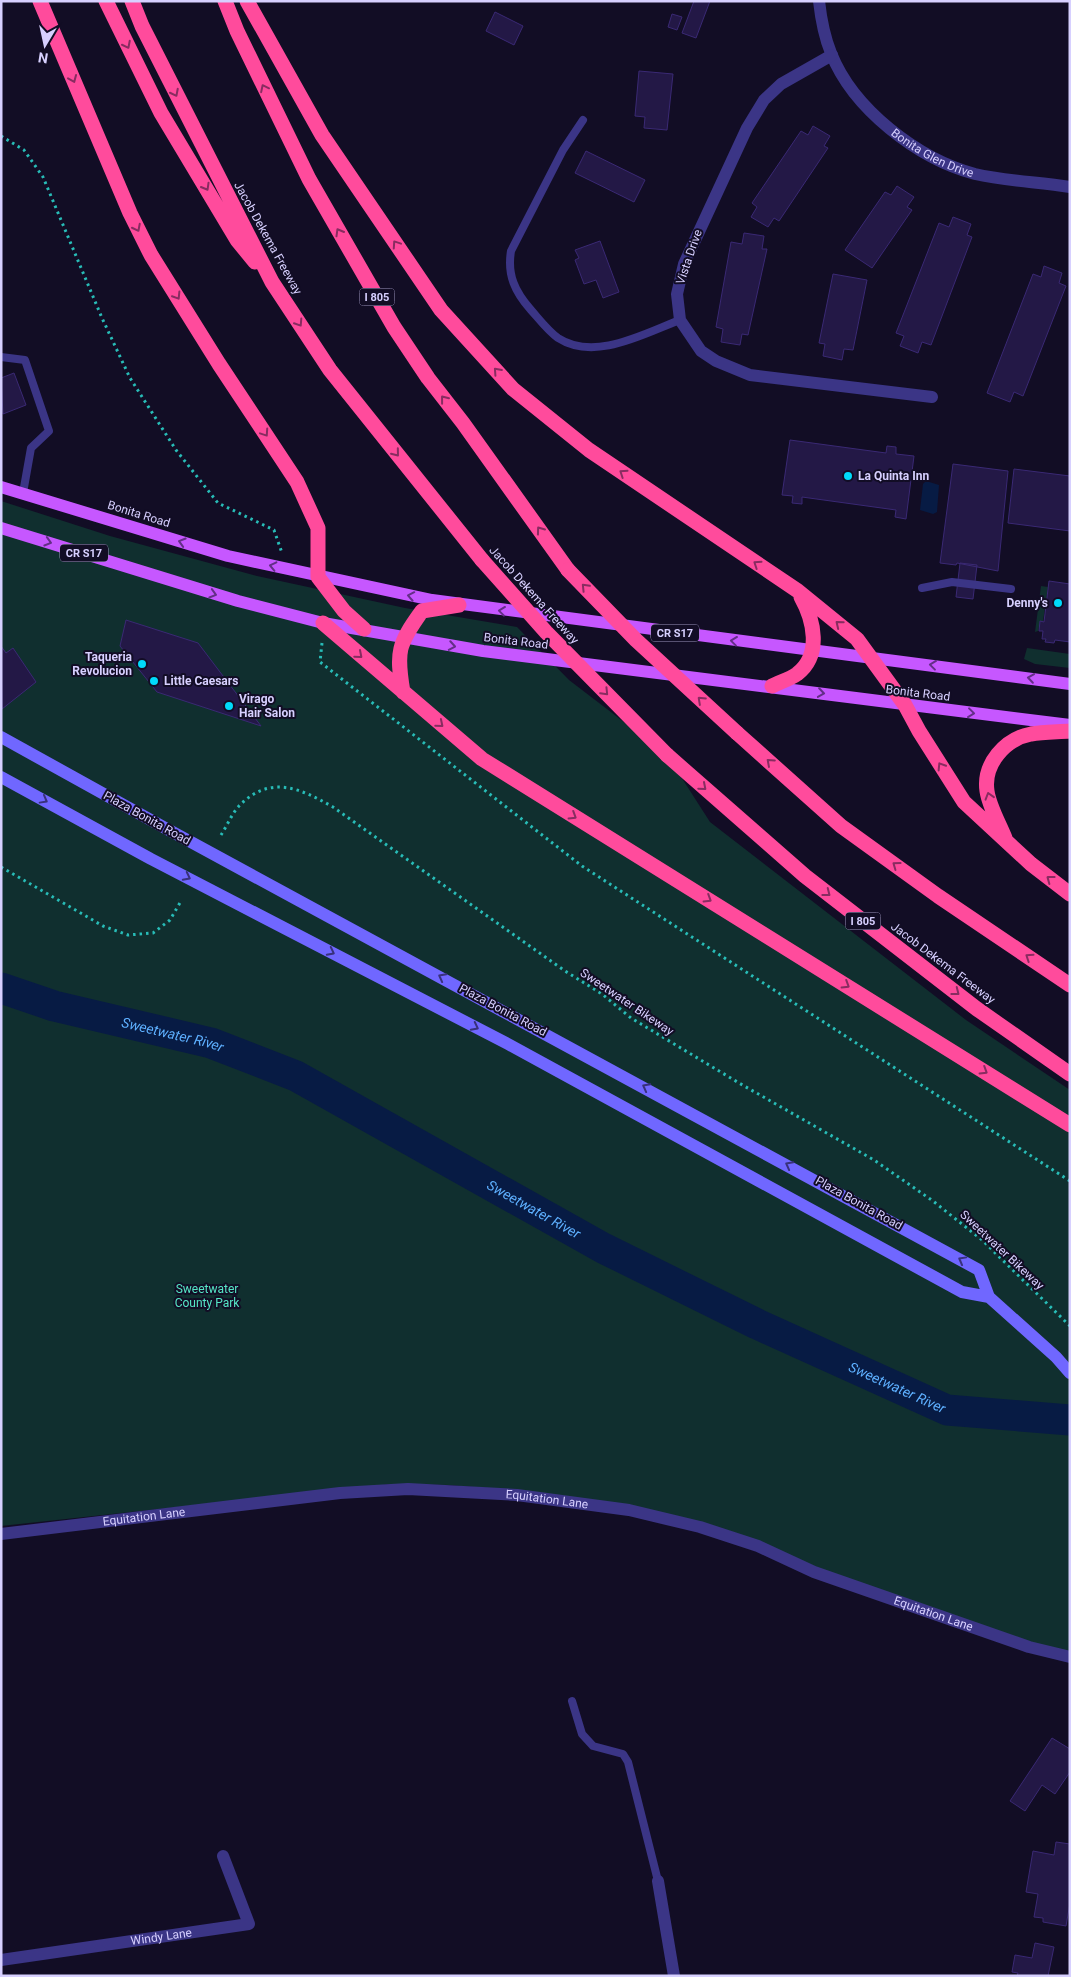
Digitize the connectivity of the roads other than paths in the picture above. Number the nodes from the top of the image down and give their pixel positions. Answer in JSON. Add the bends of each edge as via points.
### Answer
{"nodes":[{"id":1,"x":40,"y":1,"type":"edge"},
{"id":2,"x":106,"y":1,"type":"edge"},
{"id":3,"x":132,"y":1,"type":"edge"},
{"id":4,"x":225,"y":1,"type":"edge"},
{"id":5,"x":247,"y":1,"type":"edge"},
{"id":6,"x":819,"y":1,"type":"edge"},
{"id":7,"x":832,"y":55,"type":"junction"},
{"id":8,"x":583,"y":120,"type":"dead end"},
{"id":9,"x":1070,"y":187,"type":"edge"},
{"id":10,"x":272,"y":282,"type":"junction"},
{"id":11,"x":680,"y":320,"type":"junction"},
{"id":12,"x":1,"y":357,"type":"edge"},
{"id":13,"x":932,"y":397,"type":"dead end"},
{"id":14,"x":1,"y":487,"type":"edge"},
{"id":15,"x":23,"y":494,"type":"junction"},
{"id":16,"x":1,"y":528,"type":"edge"},
{"id":17,"x":318,"y":577,"type":"junction"},
{"id":18,"x":922,"y":588,"type":"dead end"},
{"id":19,"x":1011,"y":589,"type":"dead end"},
{"id":20,"x":798,"y":592,"type":"junction"},
{"id":21,"x":459,"y":605,"type":"junction"},
{"id":22,"x":323,"y":623,"type":"junction"},
{"id":23,"x":364,"y":629,"type":"junction"},
{"id":24,"x":404,"y":637,"type":"junction"},
{"id":25,"x":813,"y":651,"type":"junction"},
{"id":26,"x":873,"y":658,"type":"junction"},
{"id":27,"x":1070,"y":684,"type":"edge"},
{"id":28,"x":772,"y":686,"type":"junction"},
{"id":29,"x":403,"y":692,"type":"junction"},
{"id":30,"x":906,"y":705,"type":"junction"},
{"id":31,"x":1070,"y":725,"type":"edge"},
{"id":32,"x":1070,"y":731,"type":"edge"},
{"id":33,"x":1,"y":737,"type":"edge"},
{"id":34,"x":1,"y":777,"type":"edge"},
{"id":35,"x":1006,"y":842,"type":"junction"},
{"id":36,"x":1070,"y":894,"type":"edge"},
{"id":37,"x":1070,"y":985,"type":"edge"},
{"id":38,"x":1070,"y":1074,"type":"edge"},
{"id":39,"x":1070,"y":1125,"type":"edge"},
{"id":40,"x":989,"y":1297,"type":"junction"},
{"id":41,"x":1070,"y":1373,"type":"edge"},
{"id":42,"x":1,"y":1534,"type":"edge"},
{"id":43,"x":1070,"y":1657,"type":"edge"},
{"id":44,"x":572,"y":1701,"type":"dead end"},
{"id":45,"x":223,"y":1856,"type":"dead end"},
{"id":46,"x":658,"y":1881,"type":"joint"},
{"id":47,"x":1,"y":1960,"type":"edge"},
{"id":48,"x":674,"y":1976,"type":"edge"}],
"edges":[{"from":1,"to":17,"type":"highway","one_way":true,"via":[[151,255],[297,482],[318,528]]},
{"from":2,"to":10,"type":"highway","one_way":true,"via":[[161,112],[237,240]]},
{"from":3,"to":10,"type":"highway","name":"Jacob Dekema Freeway","number":"I 805","one_way":true},
{"from":37,"to":4,"type":"highway","number":"I 805","one_way":true,"bridge":true,"via":[[841,826],[636,640],[568,570],[394,327],[309,179]]},
{"from":20,"to":5,"type":"highway","one_way":true,"via":[[589,450],[513,389],[441,310],[322,135]]},
{"from":6,"to":7,"type":"street","via":[[823,31]]},
{"from":7,"to":9,"type":"street","name":"Bonita Glen Drive","via":[[868,108],[890,130],[929,155],[976,174]]},
{"from":7,"to":11,"type":"street","name":"Vista Drive","via":[[781,84],[764,100],[746,128],[684,264],[677,294]]},
{"from":8,"to":11,"type":"lane","via":[[563,150],[511,251],[509,264],[514,285],[542,323],[558,338],[577,345],[596,348]]},
{"from":10,"to":38,"type":"highway","name":"Jacob Dekema Freeway","number":"I 805","one_way":true,"bridge":true,"via":[[330,370],[482,560],[546,632],[667,755],[805,876],[977,1009]]},
{"from":11,"to":13,"type":"street","name":"Vista Drive","via":[[702,351],[716,362],[750,376]]},
{"from":12,"to":15,"type":"lane","via":[[25,360],[49,431],[31,448]]},
{"from":14,"to":15,"type":"main road","name":"Bonita Road","number":"CR S17"},
{"from":17,"to":15,"type":"main road","name":"Bonita Road","number":"CR S17","one_way":true,"via":[[228,556]]},
{"from":16,"to":22,"type":"main road","name":"Bonita Road","number":"CR S17","one_way":true,"via":[[238,602]]},
{"from":21,"to":17,"type":"main road","name":"Bonita Road","number":"CR S17","one_way":true},
{"from":17,"to":23,"type":"highway","via":[[344,611]]},
{"from":18,"to":19,"type":"lane","via":[[952,582]]},
{"from":20,"to":25,"type":"highway","via":[[808,609]]},
{"from":26,"to":20,"type":"highway","one_way":true,"via":[[857,639]]},
{"from":21,"to":24,"type":"highway","via":[[422,611]]},
{"from":25,"to":21,"type":"main road","name":"Bonita Road","number":"CR S17","one_way":true},
{"from":22,"to":23,"type":"main road","name":"Bonita Road","number":"CR S17"},
{"from":22,"to":29,"type":"highway","one_way":true},
{"from":23,"to":24,"type":"main road","name":"Bonita Road","number":"CR S17"},
{"from":24,"to":28,"type":"main road","name":"Bonita Road","number":"CR S17","one_way":true,"via":[[483,651]]},
{"from":24,"to":29,"type":"highway","via":[[398,665]]},
{"from":25,"to":26,"type":"main road","name":"Bonita Road","number":"CR S17"},
{"from":25,"to":28,"type":"highway","via":[[798,673]]},
{"from":27,"to":26,"type":"main road","name":"Bonita Road","number":"CR S17","one_way":true},
{"from":26,"to":30,"type":"highway"},
{"from":28,"to":30,"type":"main road","name":"Bonita Road","number":"CR S17","one_way":true},
{"from":29,"to":39,"type":"highway","one_way":true,"via":[[482,759]]},
{"from":30,"to":31,"type":"main road","name":"Bonita Road","number":"CR S17","one_way":true},
{"from":35,"to":30,"type":"highway","one_way":true,"via":[[964,802],[918,731]]},
{"from":35,"to":32,"type":"highway","one_way":true,"via":[[987,793],[986,778],[992,764],[1005,746],[1029,735]]},
{"from":40,"to":33,"type":"main road","name":"Plaza Bonita Road","one_way":true,"via":[[979,1270]]},
{"from":34,"to":40,"type":"main road","one_way":true,"via":[[151,859],[508,1044],[962,1292]]},
{"from":36,"to":35,"type":"highway","one_way":true},
{"from":40,"to":41,"type":"main road","name":"Plaza Bonita Road"},
{"from":42,"to":43,"type":"street","name":"Equitation Lane","via":[[369,1491],[408,1489],[517,1495],[629,1510],[700,1527],[758,1546],[814,1572],[1028,1647]]},
{"from":44,"to":46,"type":"lane","via":[[582,1734],[593,1746],[623,1754],[628,1762]]},
{"from":45,"to":47,"type":"street","name":"Windy Lane","via":[[249,1924]]},
{"from":46,"to":48,"type":"street"}]}
